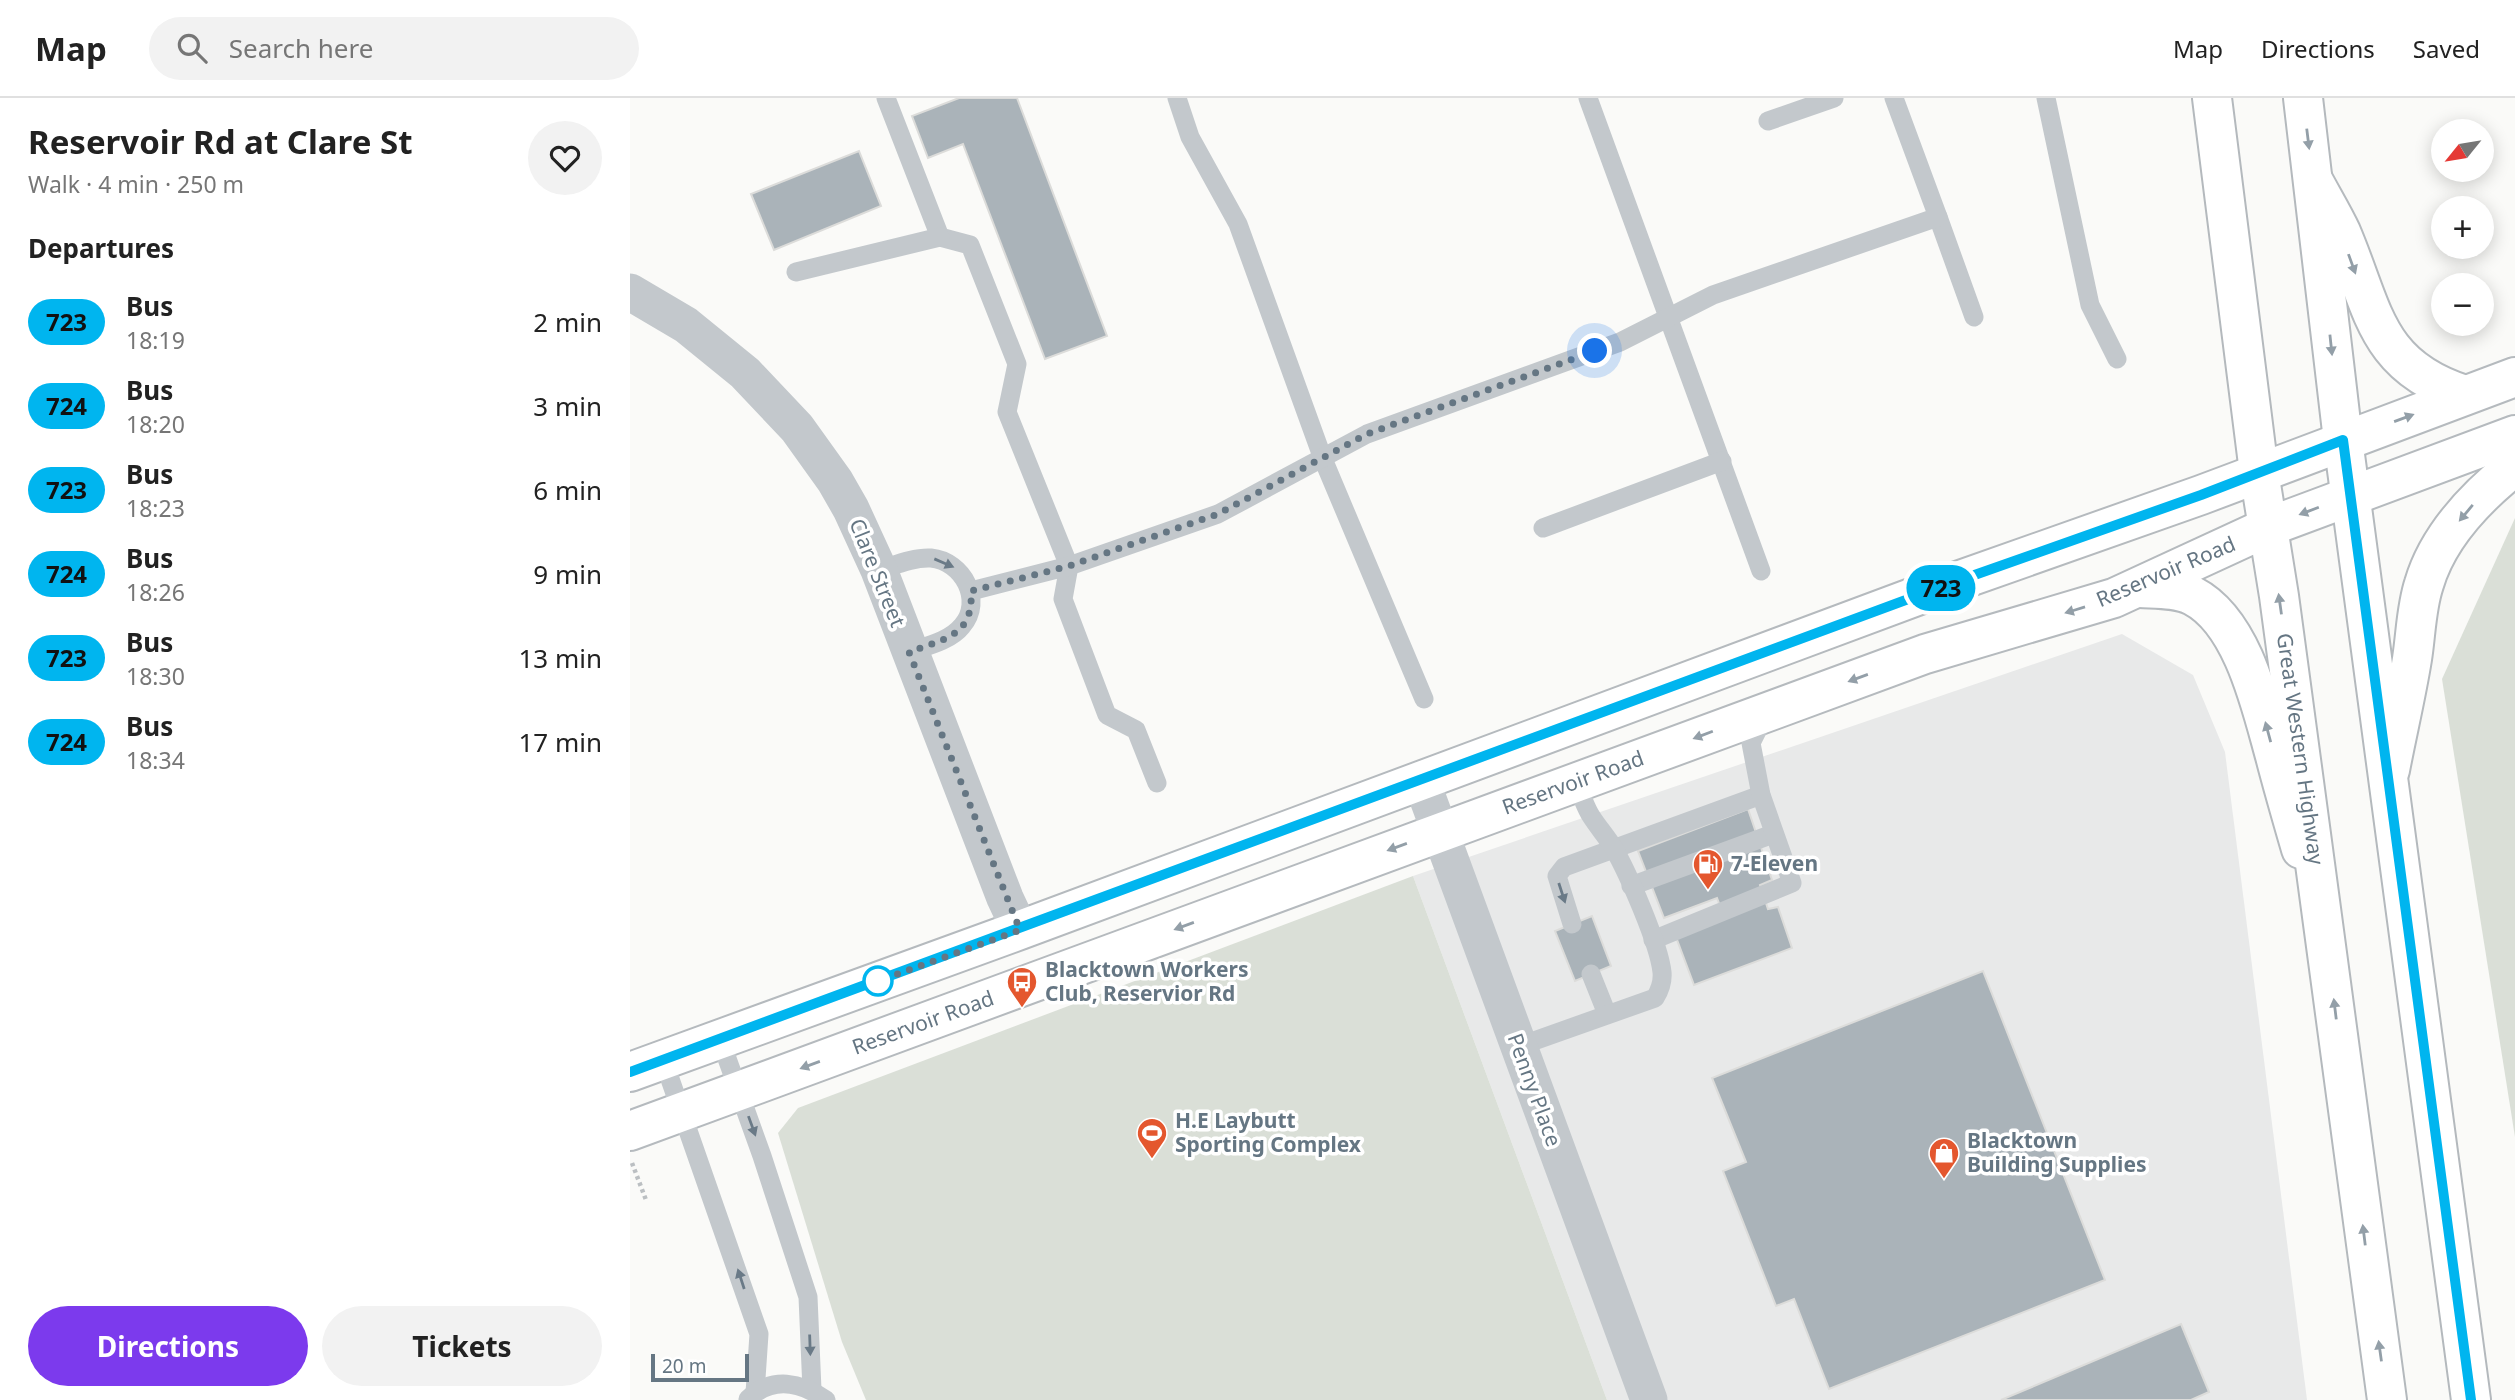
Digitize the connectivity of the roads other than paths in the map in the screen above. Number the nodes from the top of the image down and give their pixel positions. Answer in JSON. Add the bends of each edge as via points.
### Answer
{"nodes":[{"id":1,"x":886,"y":98,"type":"edge"},
{"id":2,"x":1177,"y":98,"type":"edge"},
{"id":3,"x":1588,"y":98,"type":"edge"},
{"id":4,"x":1834,"y":98,"type":"edge"},
{"id":5,"x":1894,"y":98,"type":"edge"},
{"id":6,"x":2046,"y":98,"type":"edge"},
{"id":7,"x":2212,"y":98,"type":"edge"},
{"id":8,"x":2303,"y":98,"type":"edge"},
{"id":9,"x":1768,"y":121,"type":"dead end"},
{"id":10,"x":2313,"y":180,"type":"junction"},
{"id":11,"x":1938,"y":217,"type":"junction"},
{"id":12,"x":940,"y":237,"type":"junction"},
{"id":13,"x":796,"y":272,"type":"dead end"},
{"id":14,"x":630,"y":292,"type":"edge"},
{"id":15,"x":1667,"y":317,"type":"junction"},
{"id":16,"x":1974,"y":317,"type":"dead end"},
{"id":17,"x":2117,"y":359,"type":"dead end"},
{"id":18,"x":2515,"y":377,"type":"edge"},
{"id":19,"x":2465,"y":396,"type":"junction"},
{"id":20,"x":2515,"y":435,"type":"edge"},
{"id":21,"x":2343,"y":440,"type":"junction"},
{"id":22,"x":1323,"y":459,"type":"junction"},
{"id":23,"x":1722,"y":461,"type":"junction"},
{"id":24,"x":2515,"y":466,"type":"edge"},
{"id":25,"x":2259,"y":472,"type":"junction"},
{"id":26,"x":2351,"y":495,"type":"junction"},
{"id":27,"x":2268,"y":527,"type":"junction"},
{"id":28,"x":1543,"y":528,"type":"dead end"},
{"id":29,"x":1069,"y":566,"type":"junction"},
{"id":30,"x":878,"y":570,"type":"junction"},
{"id":31,"x":1761,"y":571,"type":"dead end"},
{"id":32,"x":2140,"y":588,"type":"junction"},
{"id":33,"x":971,"y":591,"type":"junction"},
{"id":34,"x":909,"y":652,"type":"junction"},
{"id":35,"x":1424,"y":699,"type":"dead end"},
{"id":36,"x":1767,"y":711,"type":"junction"},
{"id":37,"x":2389,"y":775,"type":"junction"},
{"id":38,"x":1421,"y":780,"type":"junction"},
{"id":39,"x":1157,"y":783,"type":"dead end"},
{"id":40,"x":1574,"y":783,"type":"junction"},
{"id":41,"x":1761,"y":795,"type":"junction"},
{"id":42,"x":1439,"y":832,"type":"junction"},
{"id":43,"x":1773,"y":834,"type":"junction"},
{"id":44,"x":1613,"y":848,"type":"junction"},
{"id":45,"x":1631,"y":886,"type":"junction"},
{"id":46,"x":1572,"y":924,"type":"dead end"},
{"id":47,"x":1020,"y":930,"type":"junction"},
{"id":48,"x":2326,"y":939,"type":"junction"},
{"id":49,"x":1653,"y":940,"type":"junction"},
{"id":50,"x":1591,"y":974,"type":"dead end"},
{"id":51,"x":1607,"y":1014,"type":"junction"},
{"id":52,"x":720,"y":1039,"type":"junction"},
{"id":53,"x":1517,"y":1047,"type":"junction"},
{"id":54,"x":647,"y":1066,"type":"edge"},
{"id":55,"x":739,"y":1091,"type":"junction"},
{"id":56,"x":682,"y":1111,"type":"junction"},
{"id":57,"x":631,"y":1147,"type":"edge"},
{"id":58,"x":819,"y":1395,"type":"edge"},
{"id":59,"x":751,"y":1397,"type":"edge"},
{"id":60,"x":1649,"y":1400,"type":"edge"},
{"id":61,"x":2387,"y":1400,"type":"edge"},
{"id":62,"x":2471,"y":1400,"type":"edge"}],
"edges":[{"from":1,"to":12,"type":"lane"},
{"from":2,"to":22,"type":"lane","via":[[1190,137],[1238,224]]},
{"from":3,"to":15,"type":"lane"},
{"from":4,"to":9,"type":"lane"},
{"from":5,"to":11,"type":"lane"},
{"from":6,"to":17,"type":"lane","via":[[2090,305]]},
{"from":7,"to":25,"type":"main road","name":"Great Western Highway"},
{"from":8,"to":10,"type":"main road","one_way":true},
{"from":10,"to":19,"type":"main road","one_way":true,"via":[[2341,232],[2383,335],[2419,375]]},
{"from":10,"to":21,"type":"main road","one_way":true},
{"from":11,"to":15,"type":"lane","via":[[1713,295]]},
{"from":11,"to":16,"type":"lane"},
{"from":12,"to":13,"type":"lane"},
{"from":12,"to":29,"type":"lane","via":[[970,245],[1017,364],[1007,412]]},
{"from":14,"to":30,"type":"street","name":"Clare Street","via":[[714,347],[788,418],[835,481]]},
{"from":15,"to":22,"type":"lane","via":[[1620,342],[1367,434]]},
{"from":15,"to":23,"type":"lane"},
{"from":18,"to":19,"type":"main road"},
{"from":21,"to":19,"type":"main road","one_way":true},
{"from":20,"to":26,"type":"main road","name":"Reservoir Road"},
{"from":21,"to":25,"type":"main road"},
{"from":21,"to":26,"type":"main road"},
{"from":22,"to":29,"type":"lane","via":[[1218,514]]},
{"from":22,"to":35,"type":"lane"},
{"from":23,"to":28,"type":"lane"},
{"from":23,"to":31,"type":"lane"},
{"from":24,"to":37,"type":"main road","one_way":true,"via":[[2487,488],[2452,529],[2424,582]]},
{"from":25,"to":27,"type":"main road","name":"Great Western Highway"},
{"from":25,"to":38,"type":"main road"},
{"from":26,"to":27,"type":"main road","name":"Reservoir Road","one_way":true},
{"from":26,"to":37,"type":"main road"},
{"from":27,"to":32,"type":"main road","name":"Reservoir Road"},
{"from":48,"to":27,"type":"main road","name":"Great Western Highway","one_way":true},
{"from":29,"to":33,"type":"lane"},
{"from":29,"to":39,"type":"lane","via":[[1063,599],[1107,715],[1136,730]]},
{"from":30,"to":33,"type":"lane","one_way":true,"via":[[915,559],[941,559],[953,565]]},
{"from":30,"to":34,"type":"street","name":"Clare Street"},
{"from":32,"to":36,"type":"main road","name":"Reservoir Road","one_way":true,"via":[[1925,654]]},
{"from":48,"to":32,"type":"main road","one_way":true,"via":[[2257,690],[2239,650],[2216,615],[2194,597],[2174,590]]},
{"from":33,"to":34,"type":"lane","via":[[970,615],[961,628],[950,637]]},
{"from":34,"to":47,"type":"street","name":"Clare Street"},
{"from":36,"to":40,"type":"main road","name":"Reservoir Road","one_way":true},
{"from":36,"to":41,"type":"lane","via":[[1751,743]]},
{"from":37,"to":62,"type":"main road"},
{"from":38,"to":42,"type":"street","name":"Penny Place"},
{"from":38,"to":47,"type":"main road"},
{"from":40,"to":42,"type":"main road","name":"Reservoir Road"},
{"from":40,"to":44,"type":"lane"},
{"from":41,"to":43,"type":"lane"},
{"from":41,"to":44,"type":"lane"},
{"from":42,"to":53,"type":"street","name":"Penny Place"},
{"from":42,"to":55,"type":"main road","name":"Reservoir Road","one_way":true},
{"from":43,"to":45,"type":"lane"},
{"from":43,"to":49,"type":"lane","via":[[1792,883]]},
{"from":44,"to":45,"type":"lane"},
{"from":44,"to":46,"type":"lane","one_way":true,"via":[[1563,867],[1557,876]]},
{"from":45,"to":49,"type":"lane"},
{"from":47,"to":52,"type":"main road"},
{"from":61,"to":48,"type":"main road","name":"Great Western Highway","one_way":true},
{"from":49,"to":51,"type":"lane","via":[[1662,970],[1660,991],[1655,998]]},
{"from":50,"to":51,"type":"lane"},
{"from":51,"to":53,"type":"lane"},
{"from":52,"to":54,"type":"main road"},
{"from":52,"to":55,"type":"lane"},
{"from":53,"to":60,"type":"street","name":"Penny Place"},
{"from":54,"to":56,"type":"lane"},
{"from":55,"to":56,"type":"main road","name":"Reservoir Road"},
{"from":55,"to":58,"type":"lane","one_way":true,"via":[[808,1297]]},
{"from":56,"to":57,"type":"main road","name":"Reservoir Road"},
{"from":59,"to":56,"type":"lane","one_way":true,"via":[[759,1334]]},
{"from":58,"to":59,"type":"lane","via":[[797,1384],[782,1383]]}]}
